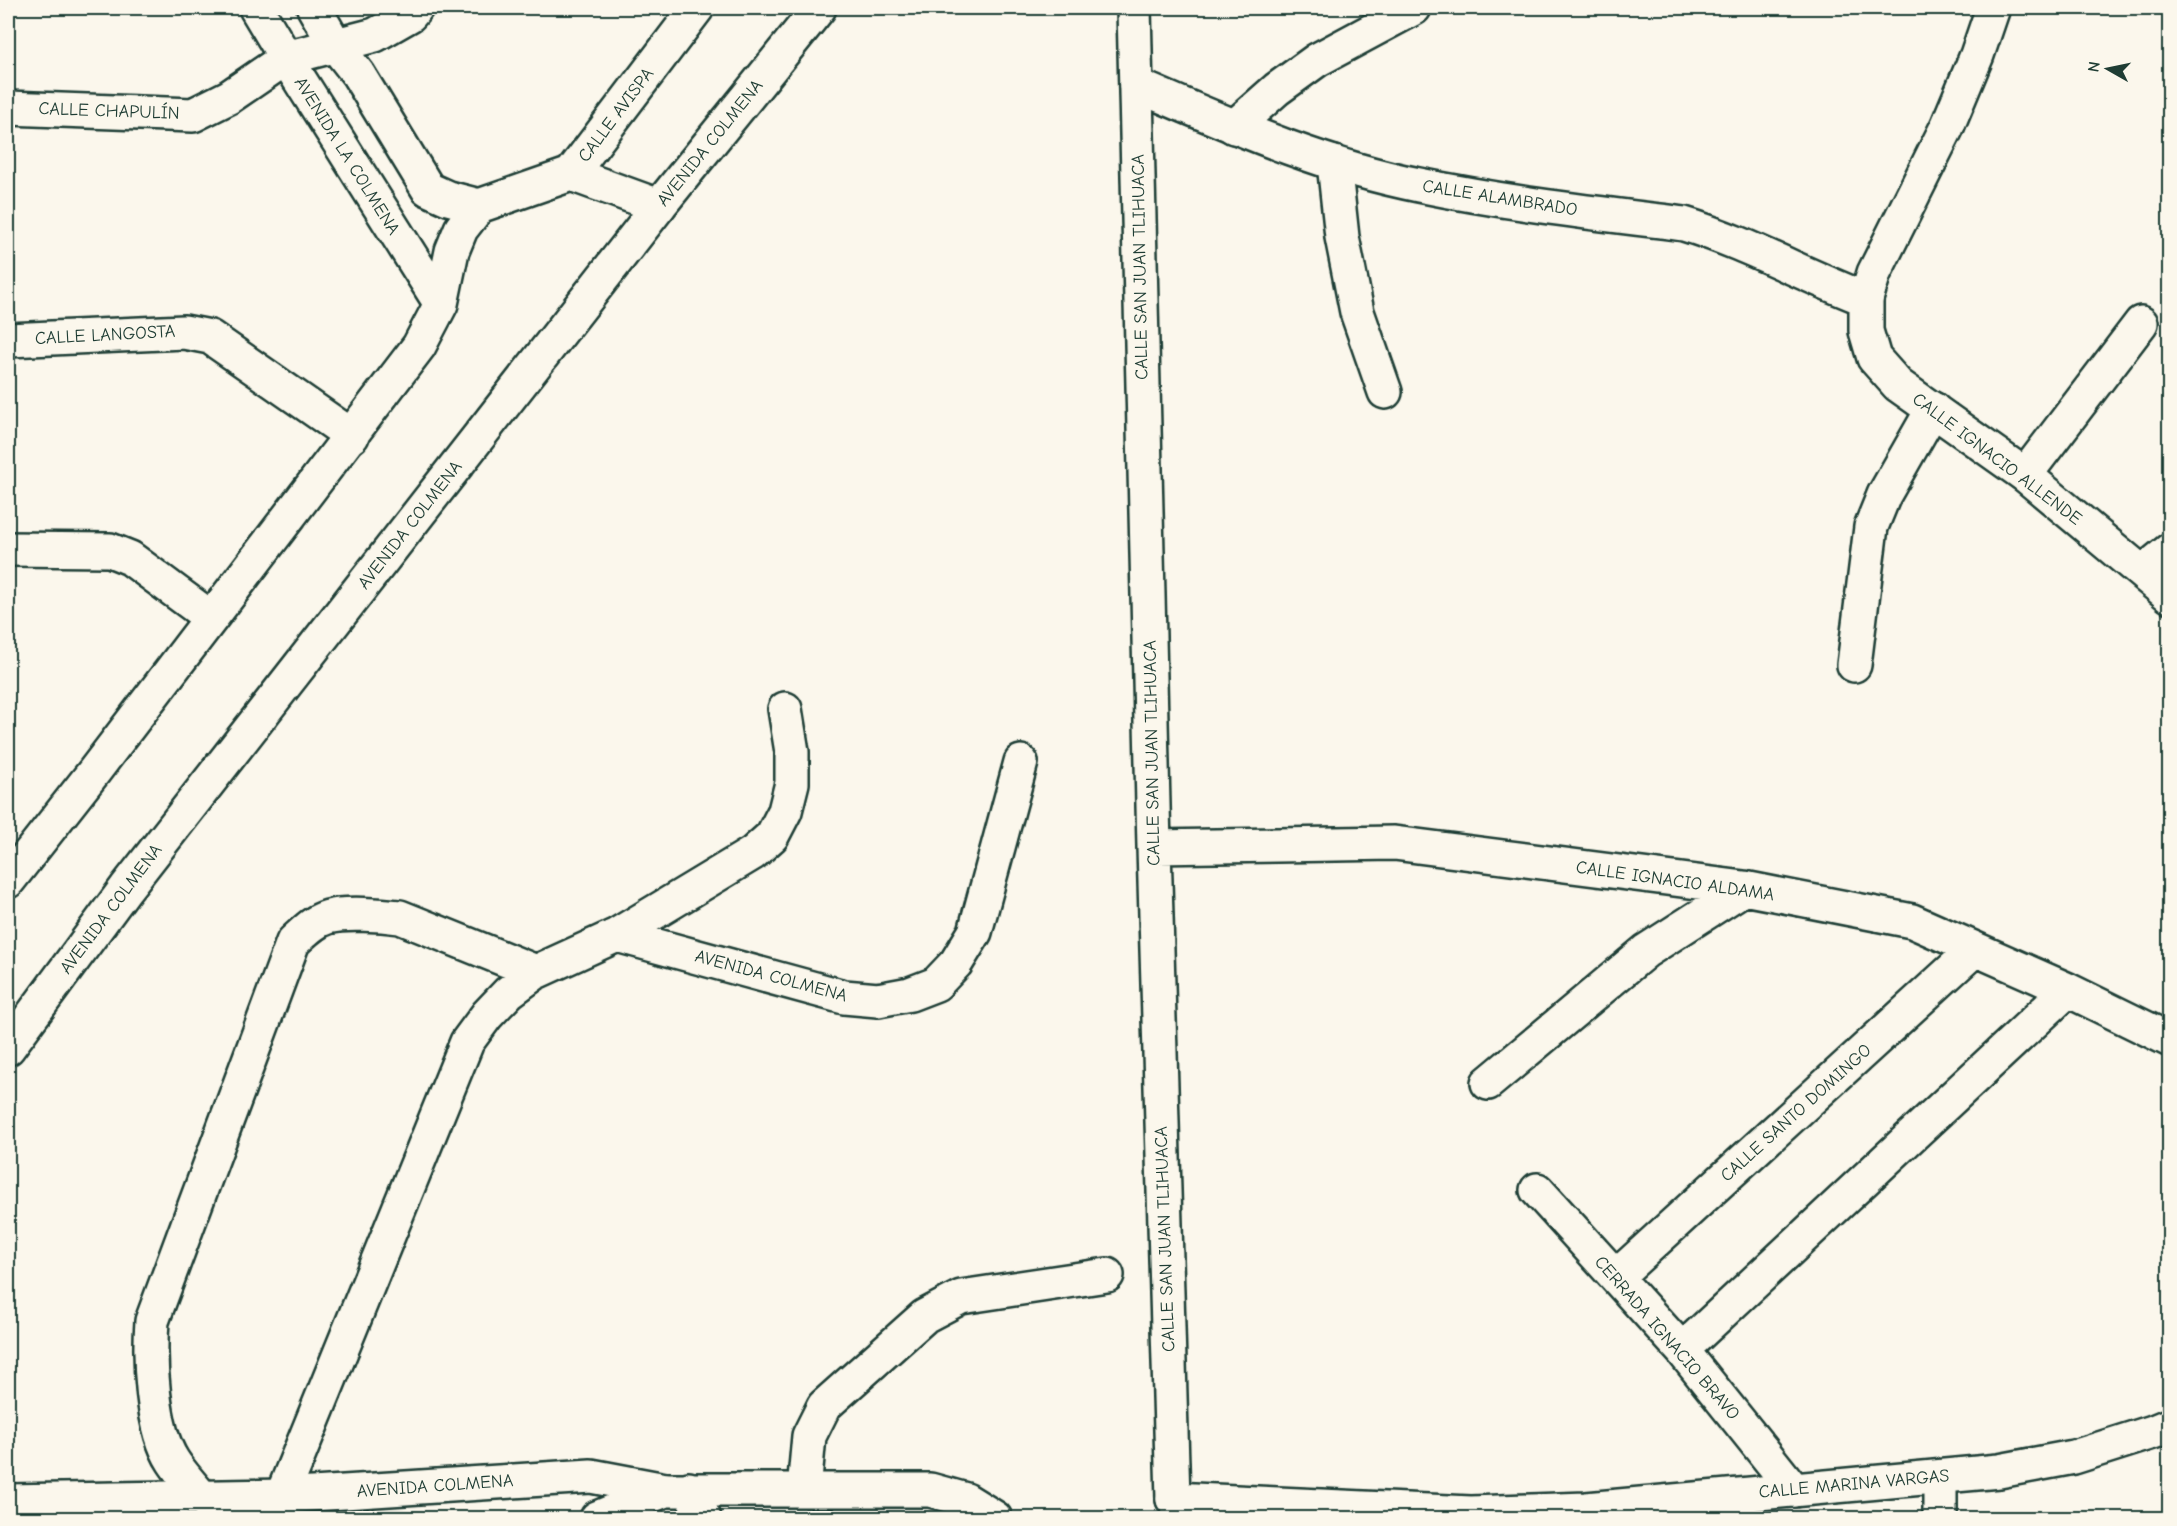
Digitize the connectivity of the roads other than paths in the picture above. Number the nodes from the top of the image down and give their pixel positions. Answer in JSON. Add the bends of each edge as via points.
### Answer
{"nodes":[{"id":1,"x":256,"y":8,"type":"edge"},
{"id":2,"x":314,"y":8,"type":"edge"},
{"id":3,"x":416,"y":8,"type":"edge"},
{"id":4,"x":697,"y":8,"type":"edge"},
{"id":5,"x":819,"y":8,"type":"edge"},
{"id":6,"x":1134,"y":8,"type":"edge"},
{"id":7,"x":1414,"y":8,"type":"edge"},
{"id":8,"x":1993,"y":8,"type":"edge"},
{"id":9,"x":336,"y":46,"type":"junction"},
{"id":10,"x":286,"y":58,"type":"junction"},
{"id":11,"x":1136,"y":85,"type":"junction"},
{"id":12,"x":8,"y":108,"type":"edge"},
{"id":13,"x":1234,"y":127,"type":"junction"},
{"id":14,"x":1334,"y":163,"type":"junction"},
{"id":15,"x":571,"y":174,"type":"junction"},
{"id":16,"x":479,"y":206,"type":"junction"},
{"id":17,"x":659,"y":206,"type":"junction"},
{"id":18,"x":1866,"y":299,"type":"junction"},
{"id":19,"x":441,"y":304,"type":"junction"},
{"id":20,"x":2141,"y":323,"type":"dead end"},
{"id":21,"x":8,"y":340,"type":"edge"},
{"id":22,"x":1385,"y":392,"type":"dead end"},
{"id":23,"x":1933,"y":409,"type":"junction"},
{"id":24,"x":352,"y":436,"type":"junction"},
{"id":25,"x":2025,"y":475,"type":"junction"},
{"id":26,"x":8,"y":549,"type":"edge"},
{"id":27,"x":2169,"y":550,"type":"edge"},
{"id":28,"x":2143,"y":572,"type":"junction"},
{"id":29,"x":2169,"y":596,"type":"edge"},
{"id":30,"x":212,"y":618,"type":"junction"},
{"id":31,"x":1854,"y":665,"type":"dead end"},
{"id":32,"x":785,"y":709,"type":"dead end"},
{"id":33,"x":1021,"y":762,"type":"dead end"},
{"id":34,"x":1154,"y":847,"type":"junction"},
{"id":35,"x":8,"y":881,"type":"edge"},
{"id":36,"x":1744,"y":888,"type":"junction"},
{"id":37,"x":617,"y":935,"type":"junction"},
{"id":38,"x":1976,"y":949,"type":"junction"},
{"id":39,"x":536,"y":972,"type":"junction"},
{"id":40,"x":2068,"y":990,"type":"junction"},
{"id":41,"x":2169,"y":1040,"type":"edge"},
{"id":42,"x":8,"y":1048,"type":"edge"},
{"id":43,"x":1488,"y":1083,"type":"dead end"},
{"id":44,"x":1537,"y":1190,"type":"dead end"},
{"id":45,"x":1107,"y":1275,"type":"dead end"},
{"id":46,"x":1616,"y":1277,"type":"junction"},
{"id":47,"x":1682,"y":1350,"type":"junction"},
{"id":48,"x":2169,"y":1425,"type":"edge"},
{"id":49,"x":1941,"y":1477,"type":"junction"},
{"id":50,"x":677,"y":1490,"type":"junction"},
{"id":51,"x":804,"y":1490,"type":"junction"},
{"id":52,"x":1794,"y":1490,"type":"junction"},
{"id":53,"x":282,"y":1496,"type":"junction"},
{"id":54,"x":8,"y":1501,"type":"edge"},
{"id":55,"x":211,"y":1508,"type":"edge"},
{"id":56,"x":1181,"y":1509,"type":"edge"},
{"id":57,"x":597,"y":1518,"type":"edge"},
{"id":58,"x":704,"y":1518,"type":"edge"},
{"id":59,"x":995,"y":1518,"type":"edge"},
{"id":60,"x":1940,"y":1518,"type":"edge"}],
"edges":[{"from":1,"to":10,"type":"street","name":"AVENIDA LA COLMENA"},
{"from":2,"to":9,"type":"street"},
{"from":3,"to":9,"type":"street","name":"CALLE CHAPULÍN","via":[[375,34]]},
{"from":4,"to":15,"type":"street","name":"CALLE AVISPA"},
{"from":5,"to":17,"type":"street","name":"AVENIDA COLMENA"},
{"from":6,"to":11,"type":"street","name":"CALLE SAN JUAN TLIHUACA"},
{"from":7,"to":13,"type":"street","via":[[1317,60]]},
{"from":8,"to":18,"type":"street","name":"CALLE IGNACIO ALLENDE","via":[[1947,127],[1874,273]]},
{"from":9,"to":10,"type":"street","name":"CALLE CHAPULÍN"},
{"from":9,"to":16,"type":"street","via":[[358,74],[429,189]]},
{"from":10,"to":12,"type":"street","name":"CALLE CHAPULÍN","via":[[229,97],[193,115]]},
{"from":10,"to":19,"type":"street","name":"AVENIDA LA COLMENA"},
{"from":11,"to":13,"type":"street","name":"CALLE ALAMBRADO"},
{"from":11,"to":34,"type":"street","name":"CALLE SAN JUAN TLIHUACA"},
{"from":13,"to":14,"type":"street","name":"CALLE ALAMBRADO"},
{"from":14,"to":18,"type":"street","name":"CALLE ALAMBRADO","via":[[1417,185],[1514,202],[1684,224]]},
{"from":14,"to":22,"type":"street","via":[[1342,237],[1357,312]]},
{"from":15,"to":16,"type":"street","name":"CALLE AVISPA"},
{"from":15,"to":17,"type":"street"},
{"from":16,"to":19,"type":"street","via":[[461,229],[452,251]]},
{"from":17,"to":42,"type":"street","name":"AVENIDA COLMENA","via":[[126,888]]},
{"from":18,"to":23,"type":"street","name":"CALLE IGNACIO ALLENDE","via":[[1866,331],[1874,358],[1898,385]]},
{"from":19,"to":24,"type":"street","via":[[419,346]]},
{"from":20,"to":25,"type":"street"},
{"from":21,"to":24,"type":"street","name":"CALLE LANGOSTA","via":[[184,332],[210,337]]},
{"from":23,"to":25,"type":"street","name":"CALLE IGNACIO ALLENDE"},
{"from":23,"to":31,"type":"street","via":[[1884,495],[1872,527]]},
{"from":24,"to":30,"type":"street"},
{"from":25,"to":28,"type":"street","name":"CALLE IGNACIO ALLENDE"},
{"from":26,"to":30,"type":"street","via":[[110,550],[130,558]]},
{"from":27,"to":28,"type":"street"},
{"from":28,"to":29,"type":"street","name":"CALLE IGNACIO ALLENDE"},
{"from":30,"to":35,"type":"street"},
{"from":32,"to":37,"type":"street","via":[[792,783],[785,811],[772,836],[753,853]]},
{"from":33,"to":37,"type":"street","name":"AVENIDA COLMENA","via":[[975,932],[956,963],[936,984],[878,1000],[844,997]]},
{"from":34,"to":36,"type":"street","name":"CALLE IGNACIO ALDAMA","via":[[1395,843]]},
{"from":34,"to":56,"type":"street","name":"CALLE SAN JUAN TLIHUACA"},
{"from":36,"to":38,"type":"street","name":"CALLE IGNACIO ALDAMA","via":[[1912,921]]},
{"from":36,"to":43,"type":"street","via":[[1646,951]]},
{"from":37,"to":39,"type":"street"},
{"from":38,"to":40,"type":"street","name":"CALLE IGNACIO ALDAMA"},
{"from":38,"to":46,"type":"street","name":"CALLE SANTO DOMINGO"},
{"from":39,"to":53,"type":"street","via":[[509,992],[467,1042]]},
{"from":39,"to":55,"type":"street","via":[[400,917],[376,914],[329,916],[293,942],[152,1321],[151,1364],[167,1449]]},
{"from":40,"to":41,"type":"street","name":"CALLE IGNACIO ALDAMA"},
{"from":40,"to":47,"type":"street"},
{"from":44,"to":46,"type":"street","name":"CERRADA IGNACIO BRAVO"},
{"from":45,"to":51,"type":"street","via":[[961,1297],[925,1316],[824,1406],[809,1436]]},
{"from":46,"to":47,"type":"street","name":"CERRADA IGNACIO BRAVO"},
{"from":47,"to":52,"type":"street","name":"CERRADA IGNACIO BRAVO"},
{"from":48,"to":49,"type":"street","name":"CALLE MARINA VARGAS","via":[[2074,1457]]},
{"from":49,"to":52,"type":"street","name":"CALLE MARINA VARGAS"},
{"from":49,"to":60,"type":"street"},
{"from":50,"to":51,"type":"street","name":"AVENIDA COLMENA"},
{"from":50,"to":53,"type":"street","name":"AVENIDA COLMENA","via":[[591,1476]]},
{"from":50,"to":57,"type":"street","name":"AVENIDA COLMENA"},
{"from":50,"to":58,"type":"street"},
{"from":51,"to":59,"type":"street","name":"AVENIDA COLMENA","via":[[930,1490],[966,1500]]},
{"from":52,"to":56,"type":"street","name":"CALLE MARINA VARGAS","via":[[1586,1509],[1471,1513]]},
{"from":53,"to":55,"type":"street","name":"AVENIDA COLMENA"},
{"from":54,"to":55,"type":"street","name":"AVENIDA COLMENA"}]}
